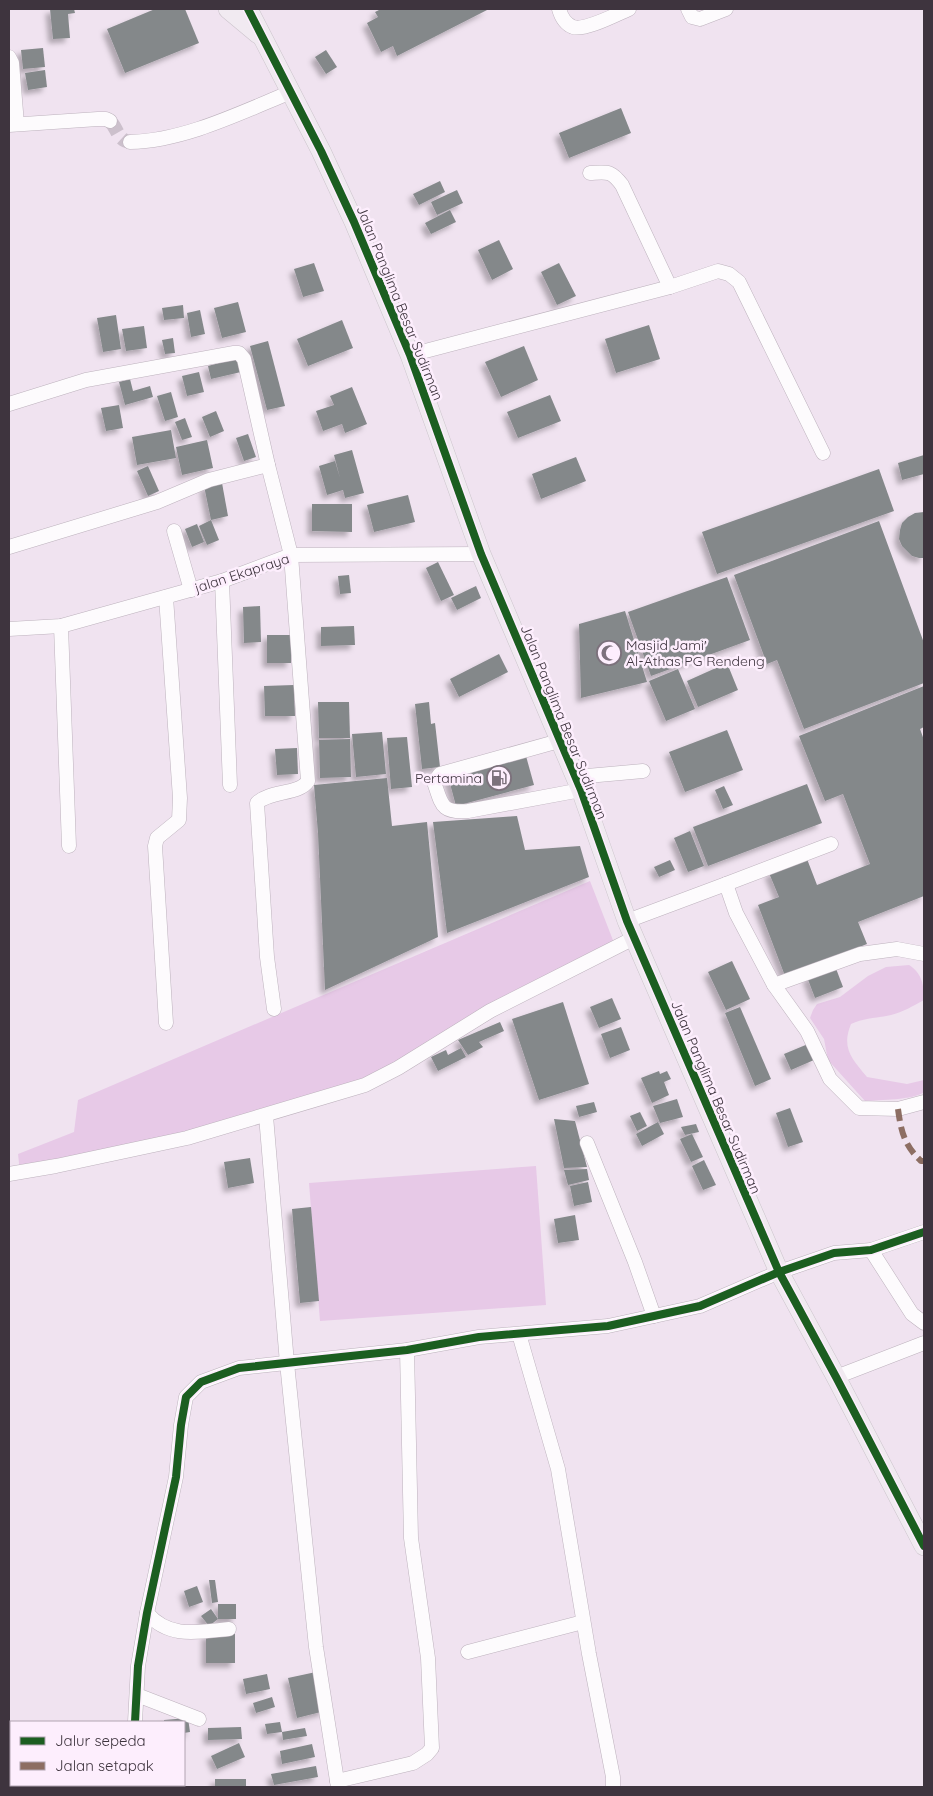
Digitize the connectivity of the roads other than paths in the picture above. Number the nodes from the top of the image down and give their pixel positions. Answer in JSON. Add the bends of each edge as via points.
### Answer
{"nodes":[{"id":1,"x":228,"y":9,"type":"edge"},
{"id":2,"x":248,"y":9,"type":"edge"},
{"id":3,"x":559,"y":9,"type":"edge"},
{"id":4,"x":629,"y":9,"type":"edge"},
{"id":5,"x":688,"y":9,"type":"edge"},
{"id":6,"x":726,"y":9,"type":"edge"},
{"id":7,"x":265,"y":39,"type":"junction"},
{"id":8,"x":9,"y":57,"type":"edge"},
{"id":9,"x":291,"y":92,"type":"junction"},
{"id":10,"x":110,"y":121,"type":"dead end"},
{"id":11,"x":13,"y":124,"type":"edge"},
{"id":12,"x":130,"y":142,"type":"dead end"},
{"id":13,"x":590,"y":173,"type":"dead end"},
{"id":14,"x":670,"y":286,"type":"junction"},
{"id":15,"x":410,"y":355,"type":"junction"},
{"id":16,"x":9,"y":404,"type":"edge"},
{"id":17,"x":823,"y":453,"type":"dead end"},
{"id":18,"x":268,"y":465,"type":"junction"},
{"id":19,"x":174,"y":531,"type":"dead end"},
{"id":20,"x":9,"y":547,"type":"edge"},
{"id":21,"x":481,"y":554,"type":"junction"},
{"id":22,"x":291,"y":555,"type":"junction"},
{"id":23,"x":222,"y":581,"type":"junction"},
{"id":24,"x":191,"y":590,"type":"junction"},
{"id":25,"x":166,"y":597,"type":"junction"},
{"id":26,"x":61,"y":626,"type":"junction"},
{"id":27,"x":9,"y":629,"type":"edge"},
{"id":28,"x":559,"y":741,"type":"junction"},
{"id":29,"x":643,"y":771,"type":"dead end"},
{"id":30,"x":578,"y":783,"type":"junction"},
{"id":31,"x":230,"y":785,"type":"dead end"},
{"id":32,"x":831,"y":844,"type":"dead end"},
{"id":33,"x":69,"y":846,"type":"dead end"},
{"id":34,"x":726,"y":884,"type":"junction"},
{"id":35,"x":627,"y":921,"type":"junction"},
{"id":36,"x":634,"y":938,"type":"junction"},
{"id":37,"x":924,"y":954,"type":"edge"},
{"id":38,"x":774,"y":985,"type":"junction"},
{"id":39,"x":274,"y":1009,"type":"dead end"},
{"id":40,"x":166,"y":1023,"type":"dead end"},
{"id":41,"x":924,"y":1102,"type":"edge"},
{"id":42,"x":266,"y":1116,"type":"junction"},
{"id":43,"x":587,"y":1143,"type":"dead end"},
{"id":44,"x":9,"y":1174,"type":"edge"},
{"id":45,"x":924,"y":1232,"type":"edge"},
{"id":46,"x":871,"y":1250,"type":"junction"},
{"id":47,"x":779,"y":1272,"type":"junction"},
{"id":48,"x":654,"y":1316,"type":"junction"},
{"id":49,"x":924,"y":1323,"type":"edge"},
{"id":50,"x":519,"y":1334,"type":"junction"},
{"id":51,"x":924,"y":1343,"type":"edge"},
{"id":52,"x":407,"y":1350,"type":"junction"},
{"id":53,"x":287,"y":1364,"type":"junction"},
{"id":54,"x":836,"y":1377,"type":"junction"},
{"id":55,"x":924,"y":1546,"type":"edge"},
{"id":56,"x":146,"y":1613,"type":"junction"},
{"id":57,"x":583,"y":1622,"type":"junction"},
{"id":58,"x":229,"y":1629,"type":"dead end"},
{"id":59,"x":468,"y":1652,"type":"dead end"},
{"id":60,"x":137,"y":1696,"type":"junction"},
{"id":61,"x":199,"y":1720,"type":"dead end"},
{"id":62,"x":135,"y":1721,"type":"edge"},
{"id":63,"x":338,"y":1784,"type":"edge"},
{"id":64,"x":614,"y":1787,"type":"edge"}],
"edges":[{"from":1,"to":7,"type":"main road"},
{"from":2,"to":7,"type":"main road","name":"Jalan Panglima Besar Sudirman"},
{"from":3,"to":4,"type":"street","via":[[563,19],[572,27],[583,27]]},
{"from":5,"to":6,"type":"street","via":[[692,17],[700,19]]},
{"from":7,"to":9,"type":"main road","name":"Jalan Panglima Besar Sudirman"},
{"from":8,"to":11,"type":"street","via":[[12,62]]},
{"from":9,"to":12,"type":"street","via":[[184,133]]},
{"from":9,"to":15,"type":"main road","name":"Jalan Panglima Besar Sudirman","via":[[354,222]]},
{"from":10,"to":11,"type":"street"},
{"from":13,"to":14,"type":"street","via":[[607,172],[622,185]]},
{"from":14,"to":15,"type":"street"},
{"from":14,"to":17,"type":"street","via":[[718,272],[729,274],[739,282]]},
{"from":15,"to":21,"type":"main road","name":"Jalan Panglima Besar Sudirman"},
{"from":16,"to":18,"type":"street","via":[[86,380],[239,354],[244,359]]},
{"from":18,"to":20,"type":"street","via":[[209,480],[157,502]]},
{"from":18,"to":22,"type":"street"},
{"from":19,"to":24,"type":"street"},
{"from":21,"to":22,"type":"street","name":"jalan Ekapraya"},
{"from":21,"to":28,"type":"main road","name":"Jalan Panglima Besar Sudirman"},
{"from":22,"to":23,"type":"street","name":"jalan Ekapraya"},
{"from":22,"to":39,"type":"street","via":[[308,781],[303,787],[264,798],[258,803],[266,948]]},
{"from":23,"to":24,"type":"street","name":"jalan Ekapraya"},
{"from":23,"to":31,"type":"street"},
{"from":24,"to":25,"type":"street","name":"jalan Ekapraya"},
{"from":25,"to":26,"type":"street","name":"jalan Ekapraya"},
{"from":25,"to":40,"type":"street","via":[[180,798],[179,820],[157,838],[155,846]]},
{"from":26,"to":27,"type":"street","name":"jalan Ekapraya"},
{"from":26,"to":33,"type":"street"},
{"from":28,"to":30,"type":"main road","name":"Jalan Panglima Besar Sudirman"},
{"from":28,"to":30,"type":"street","via":[[440,774],[434,782],[443,806],[453,812],[468,811]]},
{"from":29,"to":30,"type":"street"},
{"from":30,"to":35,"type":"main road","name":"Jalan Panglima Besar Sudirman"},
{"from":32,"to":34,"type":"street"},
{"from":34,"to":35,"type":"street"},
{"from":34,"to":38,"type":"street","via":[[736,913]]},
{"from":35,"to":36,"type":"main road","name":"Jalan Panglima Besar Sudirman"},
{"from":36,"to":42,"type":"street","via":[[490,1011],[365,1085]]},
{"from":36,"to":47,"type":"main road","name":"Jalan Panglima Besar Sudirman"},
{"from":37,"to":38,"type":"street","via":[[896,949],[860,954]]},
{"from":38,"to":41,"type":"street","via":[[807,1031],[830,1080],[860,1108],[898,1109]]},
{"from":42,"to":44,"type":"street","via":[[187,1138]]},
{"from":42,"to":53,"type":"street"},
{"from":43,"to":48,"type":"street"},
{"from":45,"to":46,"type":"street"},
{"from":46,"to":47,"type":"street","via":[[834,1253]]},
{"from":46,"to":49,"type":"street","via":[[912,1314]]},
{"from":47,"to":48,"type":"street","via":[[700,1306]]},
{"from":47,"to":54,"type":"main road","name":"Jalan Panglima Besar Sudirman"},
{"from":48,"to":50,"type":"street","via":[[608,1326]]},
{"from":50,"to":52,"type":"street","via":[[479,1337]]},
{"from":50,"to":57,"type":"street","via":[[558,1469]]},
{"from":51,"to":54,"type":"street"},
{"from":52,"to":53,"type":"street"},
{"from":52,"to":63,"type":"street","via":[[411,1538],[428,1658],[432,1748],[414,1763]]},
{"from":53,"to":56,"type":"street","via":[[239,1368],[201,1382],[186,1397],[176,1477]]},
{"from":53,"to":63,"type":"street","via":[[316,1647]]},
{"from":54,"to":55,"type":"main road","name":"Jalan Panglima Besar Sudirman"},
{"from":56,"to":58,"type":"street","via":[[161,1626],[181,1632]]},
{"from":56,"to":60,"type":"street"},
{"from":57,"to":59,"type":"street"},
{"from":57,"to":64,"type":"street"},
{"from":60,"to":61,"type":"street"},
{"from":60,"to":62,"type":"street"}]}
